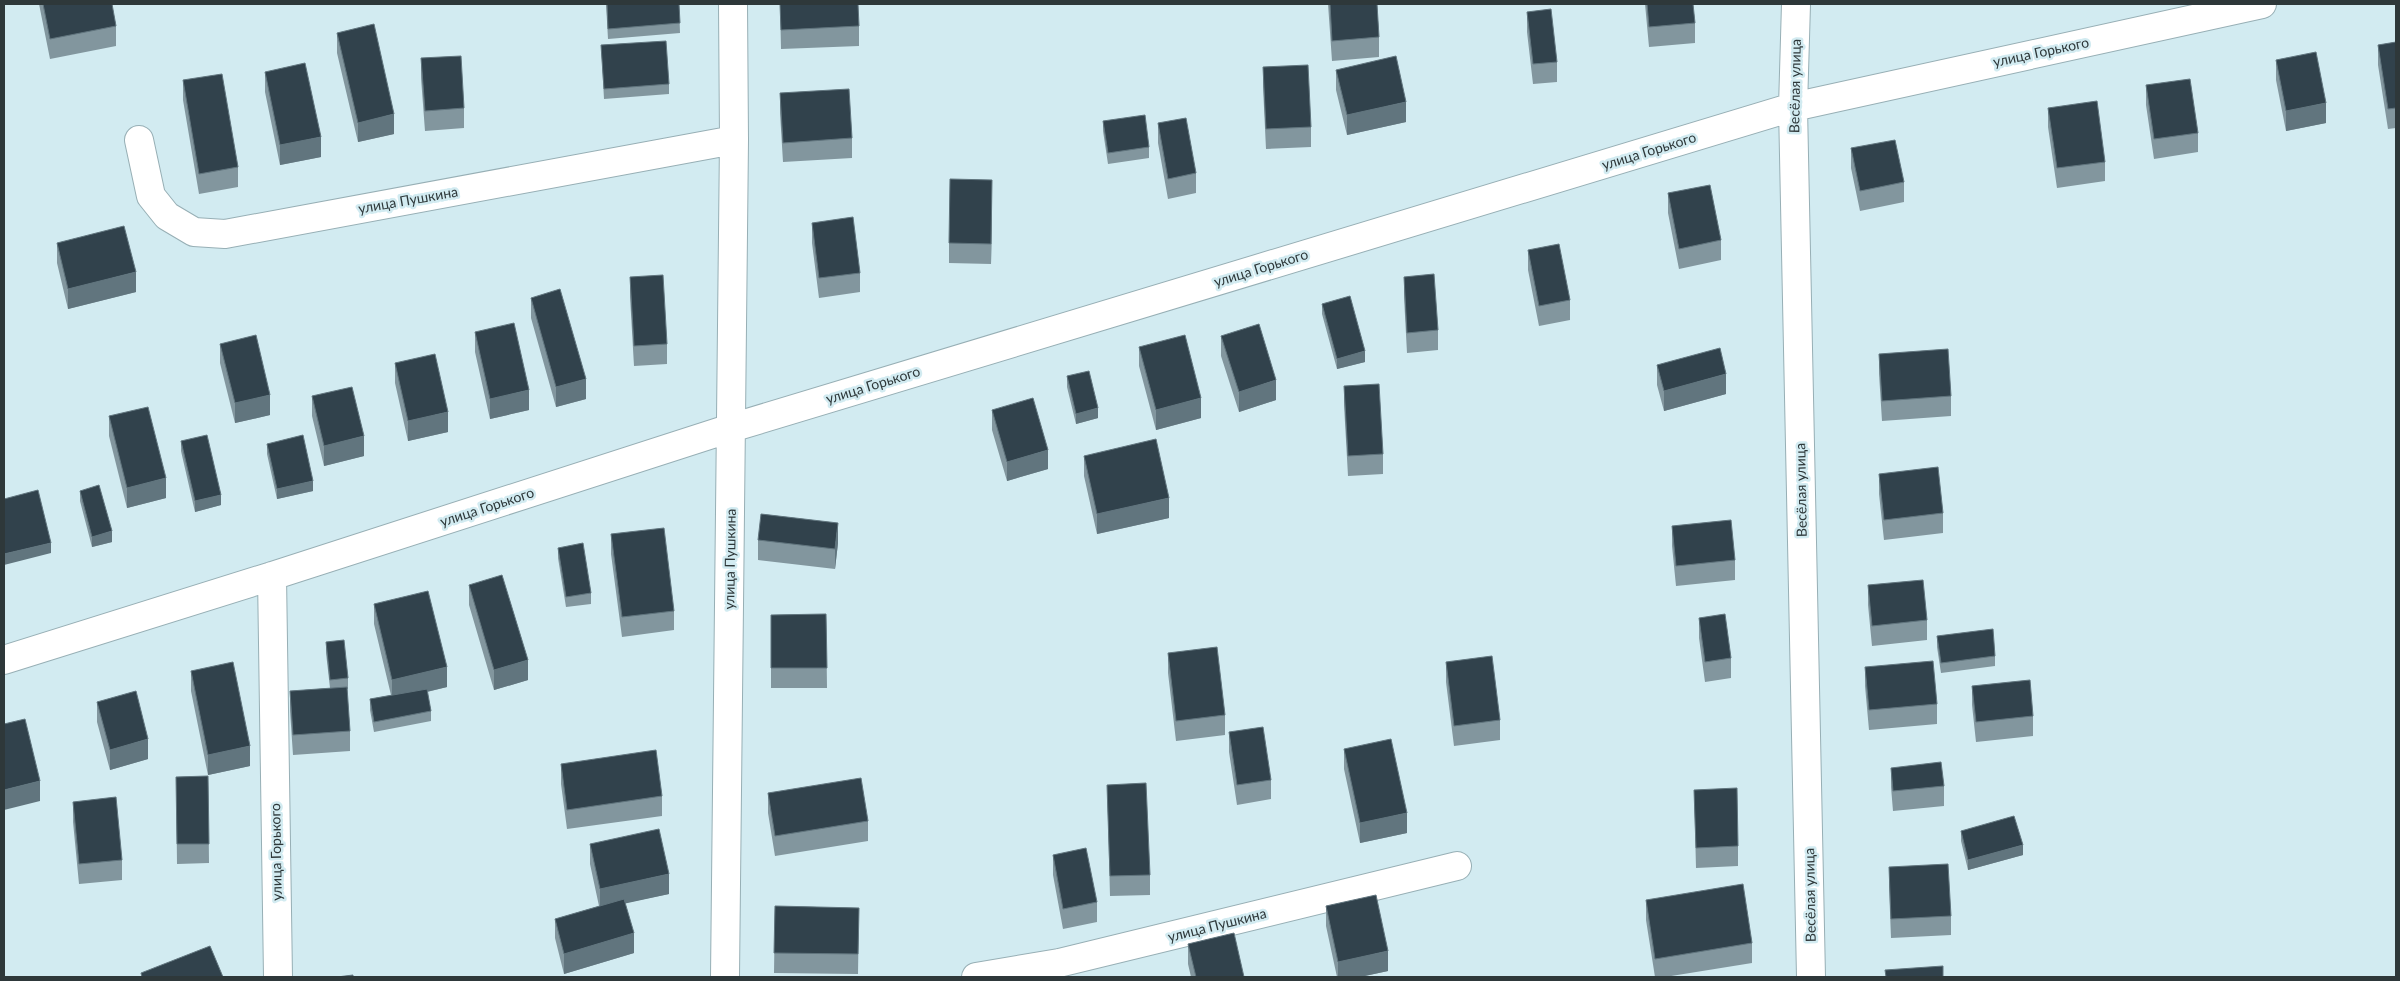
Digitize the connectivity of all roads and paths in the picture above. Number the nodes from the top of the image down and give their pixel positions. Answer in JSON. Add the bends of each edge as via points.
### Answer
{"nodes":[{"id":1,"x":733,"y":4,"type":"edge"},
{"id":2,"x":1796,"y":4,"type":"edge"},
{"id":3,"x":2262,"y":4,"type":"edge"},
{"id":4,"x":1793,"y":107,"type":"junction"},
{"id":5,"x":139,"y":140,"type":"dead end"},
{"id":6,"x":734,"y":140,"type":"junction"},
{"id":7,"x":731,"y":428,"type":"junction"},
{"id":8,"x":272,"y":576,"type":"junction"},
{"id":9,"x":4,"y":660,"type":"edge"},
{"id":10,"x":1457,"y":866,"type":"dead end"},
{"id":11,"x":278,"y":977,"type":"edge"},
{"id":12,"x":725,"y":977,"type":"edge"},
{"id":13,"x":976,"y":977,"type":"edge"},
{"id":14,"x":1811,"y":977,"type":"edge"}],
"edges":[{"from":1,"to":6,"type":"street","name":"улица Пушкина"},
{"from":2,"to":4,"type":"street","name":"Весёлая улица"},
{"from":3,"to":4,"type":"street","name":"улица Горького"},
{"from":4,"to":7,"type":"street","name":"улица Горького"},
{"from":4,"to":14,"type":"street","name":"Весёлая улица"},
{"from":5,"to":6,"type":"street","name":"улица Пушкина","via":[[151,196],[167,216],[194,232],[225,234]]},
{"from":6,"to":7,"type":"street","name":"улица Пушкина"},
{"from":7,"to":8,"type":"street","name":"улица Горького"},
{"from":7,"to":12,"type":"street","name":"улица Пушкина"},
{"from":8,"to":9,"type":"street","name":"улица Горького"},
{"from":8,"to":11,"type":"street","name":"улица Горького"},
{"from":10,"to":13,"type":"street","name":"улица Пушкина","via":[[1059,964]]}]}
